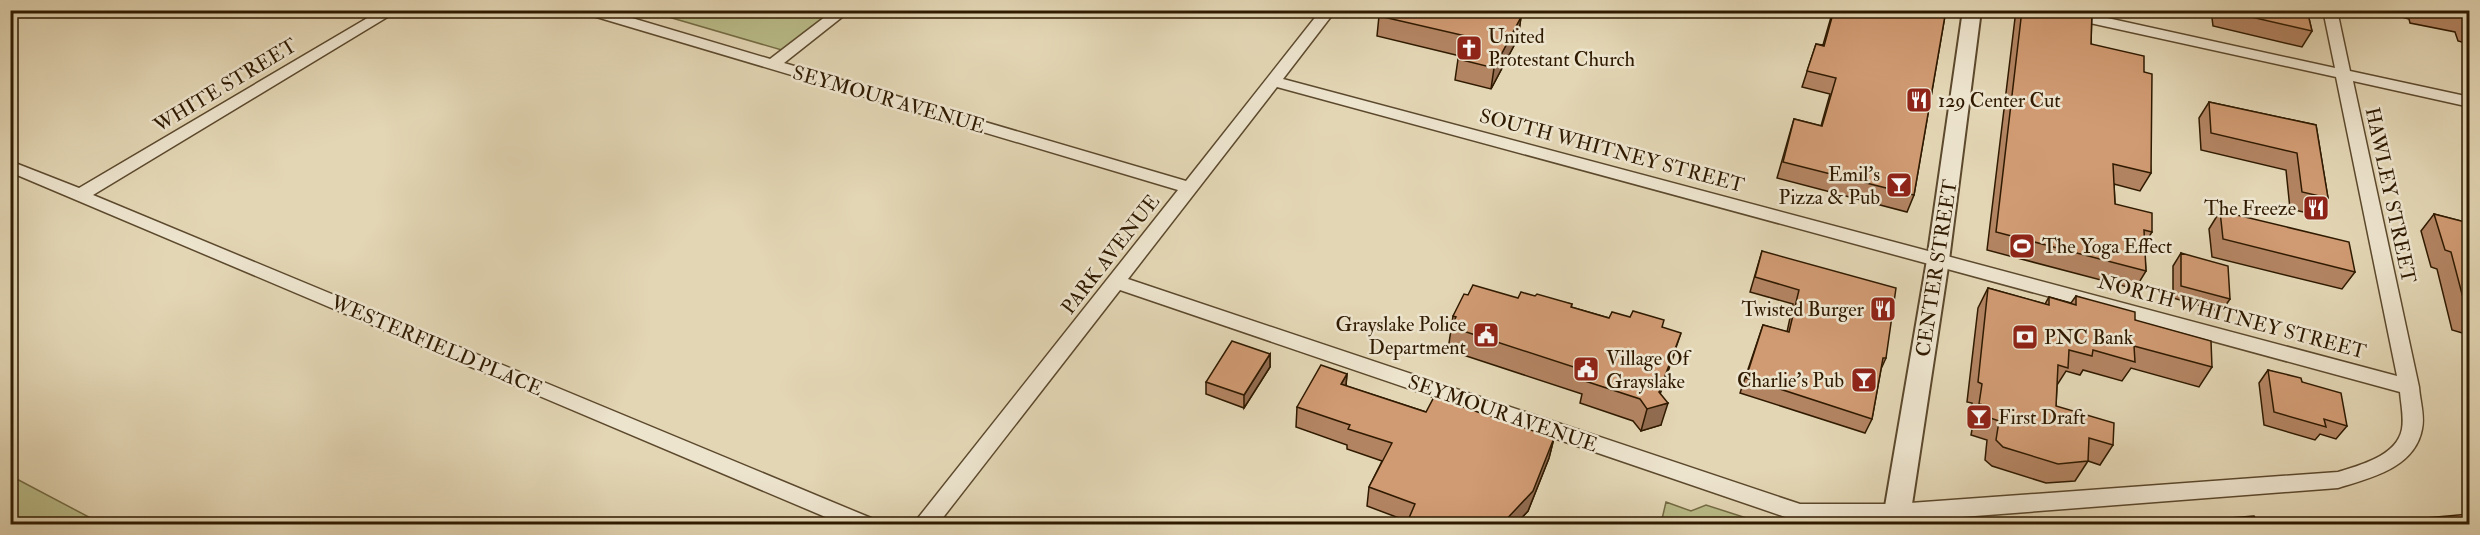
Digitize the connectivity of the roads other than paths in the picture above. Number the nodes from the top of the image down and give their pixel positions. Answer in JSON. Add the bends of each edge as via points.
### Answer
{"nodes":[{"id":1,"x":392,"y":10,"type":"edge"},
{"id":2,"x":588,"y":10,"type":"edge"},
{"id":3,"x":844,"y":10,"type":"edge"},
{"id":4,"x":1329,"y":10,"type":"edge"},
{"id":5,"x":1972,"y":10,"type":"edge"},
{"id":6,"x":2049,"y":10,"type":"edge"},
{"id":7,"x":2330,"y":10,"type":"edge"},
{"id":8,"x":613,"y":14,"type":"edge"},
{"id":9,"x":772,"y":65,"type":"junction"},
{"id":10,"x":2344,"y":75,"type":"junction"},
{"id":11,"x":1274,"y":81,"type":"junction"},
{"id":12,"x":2469,"y":102,"type":"edge"},
{"id":13,"x":10,"y":166,"type":"edge"},
{"id":14,"x":1190,"y":188,"type":"junction"},
{"id":15,"x":80,"y":195,"type":"junction"},
{"id":16,"x":1938,"y":260,"type":"junction"},
{"id":17,"x":1116,"y":282,"type":"junction"},
{"id":18,"x":2409,"y":387,"type":"junction"},
{"id":19,"x":1895,"y":519,"type":"edge"},
{"id":20,"x":863,"y":525,"type":"edge"},
{"id":21,"x":926,"y":525,"type":"edge"}],
"edges":[{"from":1,"to":15,"type":"street","name":"WHITE STREET"},
{"from":2,"to":8,"type":"street","name":"SEYMOUR AVENUE"},
{"from":3,"to":9,"type":"street"},
{"from":4,"to":11,"type":"street","name":"PARK AVENUE"},
{"from":5,"to":16,"type":"street","name":"CENTER STREET"},
{"from":6,"to":10,"type":"street"},
{"from":7,"to":10,"type":"street","name":"HAWLEY STREET"},
{"from":8,"to":9,"type":"street","name":"SEYMOUR AVENUE"},
{"from":9,"to":14,"type":"street","name":"SEYMOUR AVENUE"},
{"from":10,"to":12,"type":"street"},
{"from":10,"to":18,"type":"street","name":"HAWLEY STREET"},
{"from":11,"to":14,"type":"street","name":"PARK AVENUE"},
{"from":11,"to":16,"type":"street","name":"SOUTH WHITNEY STREET"},
{"from":13,"to":15,"type":"street","name":"WESTERFIELD PLACE"},
{"from":14,"to":17,"type":"street","name":"PARK AVENUE"},
{"from":15,"to":20,"type":"street","name":"WESTERFIELD PLACE"},
{"from":16,"to":18,"type":"street","name":"NORTH WHITNEY STREET"},
{"from":16,"to":19,"type":"street","name":"CENTER STREET"},
{"from":17,"to":19,"type":"street","name":"SEYMOUR AVENUE","via":[[1800,513]]},
{"from":17,"to":21,"type":"street","name":"PARK AVENUE"},
{"from":18,"to":19,"type":"street","name":"HAWLEY STREET","via":[[2412,430],[2403,447],[2368,471],[2338,480]]}]}
